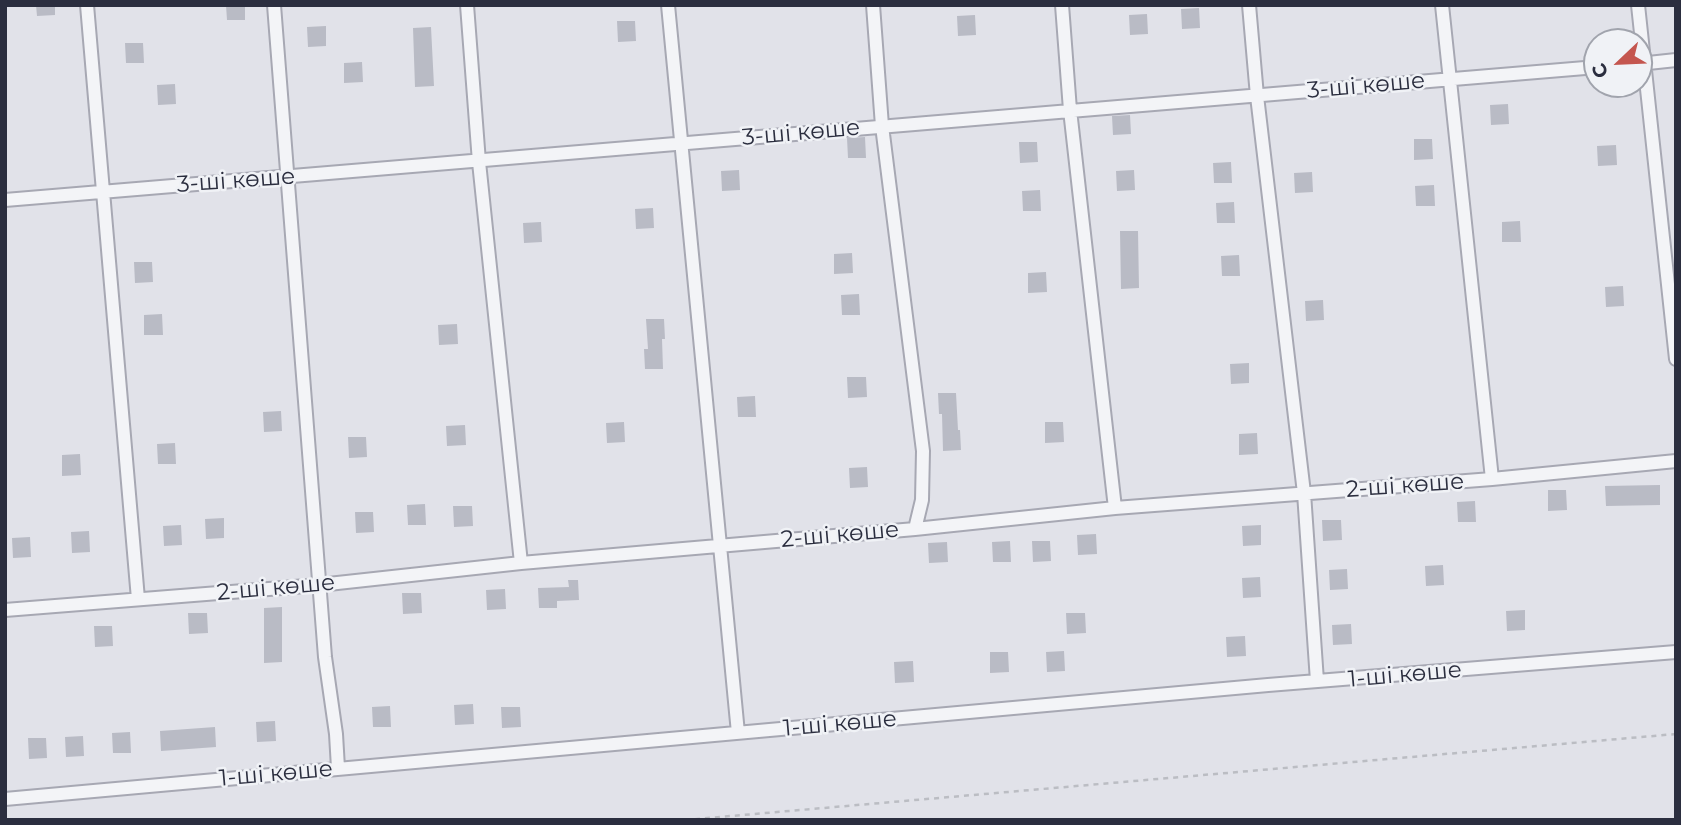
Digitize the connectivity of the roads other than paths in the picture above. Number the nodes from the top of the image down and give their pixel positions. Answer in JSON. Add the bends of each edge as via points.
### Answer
{"nodes":[{"id":1,"x":87,"y":5,"type":"edge"},
{"id":2,"x":274,"y":5,"type":"edge"},
{"id":3,"x":467,"y":5,"type":"edge"},
{"id":4,"x":668,"y":5,"type":"edge"},
{"id":5,"x":873,"y":5,"type":"edge"},
{"id":6,"x":1062,"y":5,"type":"edge"},
{"id":7,"x":1249,"y":5,"type":"edge"},
{"id":8,"x":1443,"y":5,"type":"edge"},
{"id":9,"x":1638,"y":5,"type":"edge"},
{"id":10,"x":1639,"y":28,"type":"edge"},
{"id":11,"x":1676,"y":60,"type":"edge"},
{"id":12,"x":1653,"y":62,"type":"edge"},
{"id":13,"x":1583,"y":68,"type":"edge"},
{"id":14,"x":1450,"y":78,"type":"junction"},
{"id":15,"x":1257,"y":96,"type":"junction"},
{"id":16,"x":1645,"y":98,"type":"edge"},
{"id":17,"x":1070,"y":110,"type":"junction"},
{"id":18,"x":882,"y":126,"type":"junction"},
{"id":19,"x":680,"y":145,"type":"junction"},
{"id":20,"x":479,"y":162,"type":"junction"},
{"id":21,"x":287,"y":177,"type":"junction"},
{"id":22,"x":103,"y":191,"type":"junction"},
{"id":23,"x":5,"y":201,"type":"edge"},
{"id":24,"x":1676,"y":359,"type":"edge"},
{"id":25,"x":1676,"y":461,"type":"edge"},
{"id":26,"x":1492,"y":479,"type":"junction"},
{"id":27,"x":1304,"y":493,"type":"junction"},
{"id":28,"x":1115,"y":508,"type":"junction"},
{"id":29,"x":915,"y":529,"type":"junction"},
{"id":30,"x":721,"y":545,"type":"junction"},
{"id":31,"x":521,"y":563,"type":"junction"},
{"id":32,"x":319,"y":585,"type":"junction"},
{"id":33,"x":138,"y":599,"type":"junction"},
{"id":34,"x":5,"y":610,"type":"edge"},
{"id":35,"x":1676,"y":652,"type":"edge"},
{"id":36,"x":1317,"y":681,"type":"junction"},
{"id":37,"x":738,"y":733,"type":"junction"},
{"id":38,"x":338,"y":768,"type":"junction"},
{"id":39,"x":5,"y":799,"type":"edge"}],
"edges":[{"from":1,"to":22,"type":"lane"},
{"from":2,"to":21,"type":"lane"},
{"from":3,"to":20,"type":"lane"},
{"from":4,"to":19,"type":"lane"},
{"from":5,"to":18,"type":"lane"},
{"from":6,"to":17,"type":"lane"},
{"from":7,"to":15,"type":"lane"},
{"from":8,"to":14,"type":"lane"},
{"from":9,"to":10,"type":"lane"},
{"from":11,"to":12,"type":"lane"},
{"from":13,"to":14,"type":"lane","name":"3-ші көше"},
{"from":14,"to":15,"type":"lane","name":"3-ші көше"},
{"from":14,"to":26,"type":"lane"},
{"from":15,"to":17,"type":"lane","name":"3-ші көше"},
{"from":15,"to":27,"type":"lane"},
{"from":16,"to":24,"type":"lane"},
{"from":17,"to":18,"type":"lane","name":"3-ші көше"},
{"from":17,"to":28,"type":"lane"},
{"from":18,"to":19,"type":"lane","name":"3-ші көше"},
{"from":18,"to":29,"type":"lane","via":[[923,451],[922,500]]},
{"from":19,"to":20,"type":"lane","name":"3-ші көше"},
{"from":19,"to":30,"type":"lane"},
{"from":20,"to":21,"type":"lane","name":"3-ші көше"},
{"from":20,"to":31,"type":"lane"},
{"from":21,"to":22,"type":"lane","name":"3-ші көше"},
{"from":21,"to":32,"type":"lane"},
{"from":22,"to":23,"type":"lane","name":"3-ші көше"},
{"from":22,"to":33,"type":"lane"},
{"from":25,"to":26,"type":"lane","name":"2-ші көше"},
{"from":26,"to":27,"type":"lane","name":"2-ші көше"},
{"from":27,"to":28,"type":"lane","name":"2-ші көше"},
{"from":27,"to":36,"type":"lane"},
{"from":28,"to":29,"type":"lane","name":"2-ші көше"},
{"from":29,"to":30,"type":"lane","name":"2-ші көше"},
{"from":30,"to":31,"type":"lane","name":"2-ші көше"},
{"from":30,"to":37,"type":"lane"},
{"from":31,"to":32,"type":"lane","name":"2-ші көше"},
{"from":32,"to":33,"type":"lane","name":"2-ші көше"},
{"from":32,"to":38,"type":"lane"},
{"from":33,"to":34,"type":"lane","name":"2-ші көше"},
{"from":35,"to":36,"type":"lane","name":"1-ші көше"},
{"from":36,"to":37,"type":"lane","name":"1-ші көше"},
{"from":37,"to":38,"type":"lane","name":"1-ші көше"},
{"from":38,"to":39,"type":"lane","name":"1-ші көше"}]}
